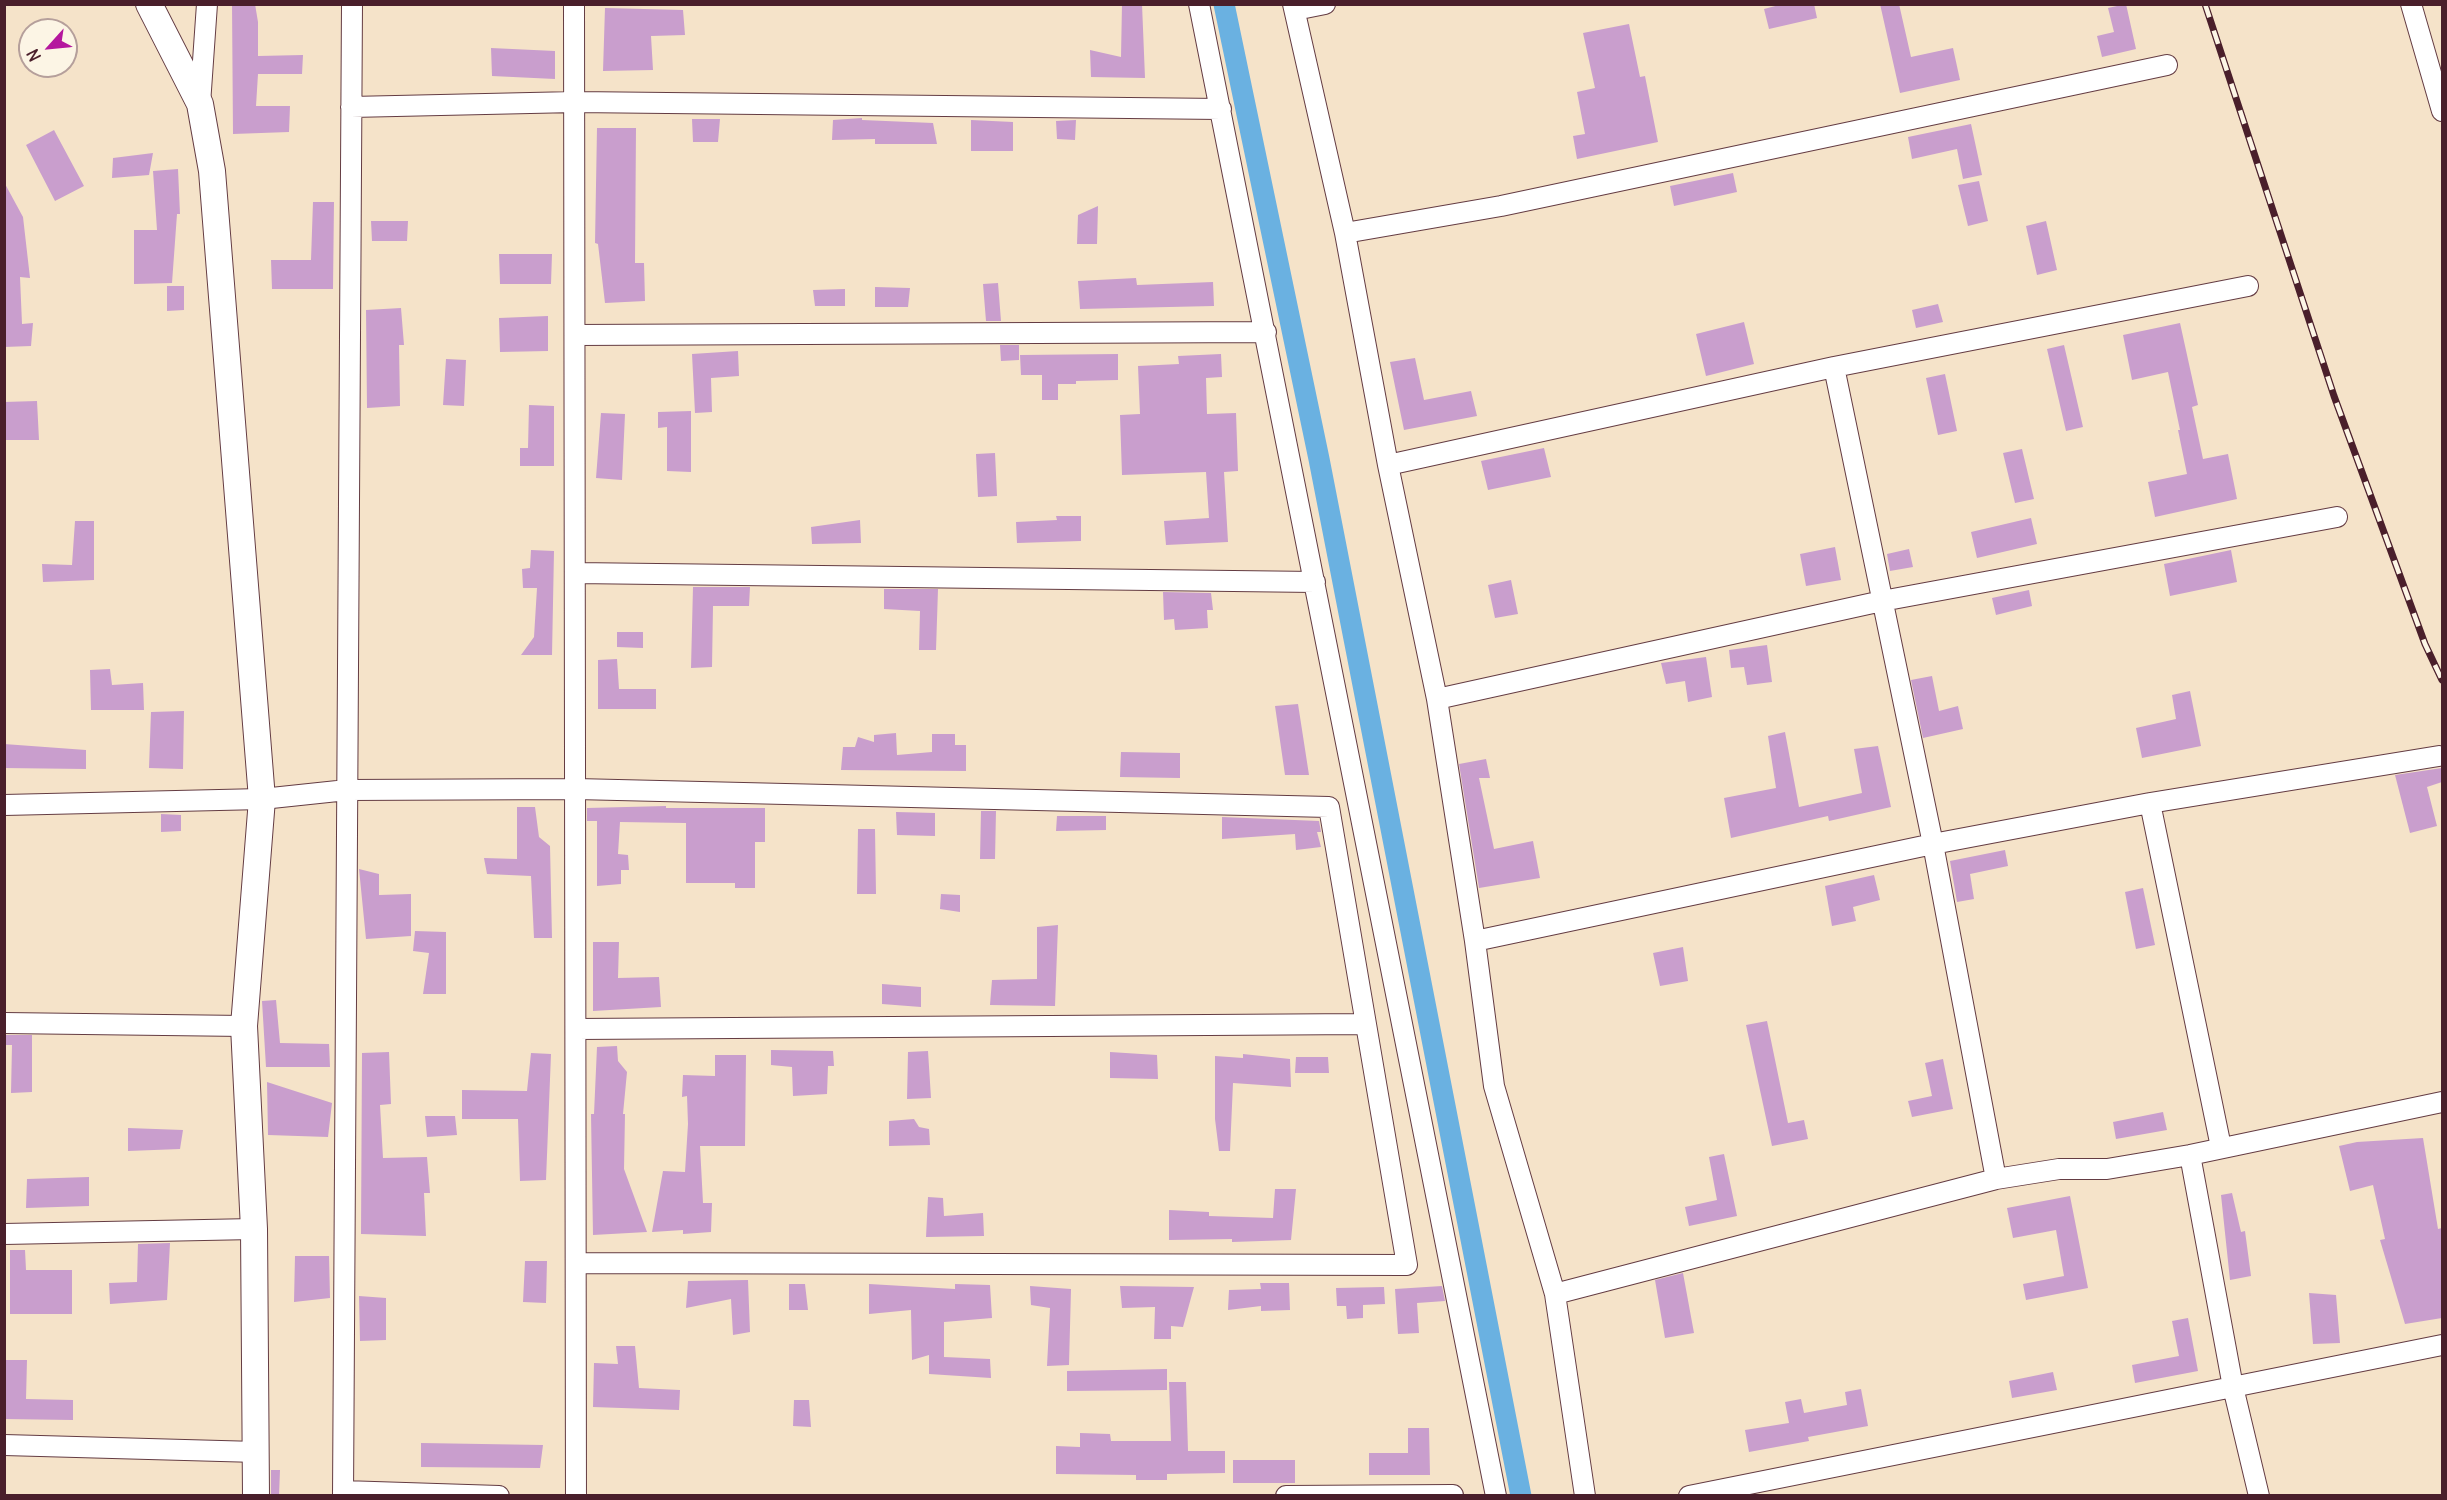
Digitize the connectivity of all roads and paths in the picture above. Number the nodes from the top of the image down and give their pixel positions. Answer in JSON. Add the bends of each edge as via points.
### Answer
{"nodes":[{"id":1,"x":149,"y":4,"type":"edge"},
{"id":2,"x":207,"y":4,"type":"edge"},
{"id":3,"x":351,"y":4,"type":"edge"},
{"id":4,"x":574,"y":4,"type":"edge"},
{"id":5,"x":1199,"y":4,"type":"edge"},
{"id":6,"x":1325,"y":4,"type":"edge"},
{"id":7,"x":2411,"y":4,"type":"edge"},
{"id":8,"x":1294,"y":7,"type":"edge"},
{"id":9,"x":2167,"y":65,"type":"dead end"},
{"id":10,"x":575,"y":102,"type":"junction"},
{"id":11,"x":200,"y":104,"type":"junction"},
{"id":12,"x":351,"y":107,"type":"junction"},
{"id":13,"x":1221,"y":109,"type":"junction"},
{"id":14,"x":2442,"y":111,"type":"edge"},
{"id":15,"x":1345,"y":233,"type":"junction"},
{"id":16,"x":2248,"y":286,"type":"dead end"},
{"id":17,"x":1266,"y":332,"type":"junction"},
{"id":18,"x":575,"y":335,"type":"junction"},
{"id":19,"x":1834,"y":368,"type":"junction"},
{"id":20,"x":1388,"y":465,"type":"junction"},
{"id":21,"x":2337,"y":517,"type":"dead end"},
{"id":22,"x":575,"y":573,"type":"junction"},
{"id":23,"x":1315,"y":582,"type":"junction"},
{"id":24,"x":1882,"y":601,"type":"junction"},
{"id":25,"x":1437,"y":699,"type":"junction"},
{"id":26,"x":2439,"y":756,"type":"dead end"},
{"id":27,"x":576,"y":789,"type":"junction"},
{"id":28,"x":347,"y":790,"type":"junction"},
{"id":29,"x":262,"y":799,"type":"junction"},
{"id":30,"x":2150,"y":803,"type":"junction"},
{"id":31,"x":4,"y":805,"type":"edge"},
{"id":32,"x":1933,"y":844,"type":"junction"},
{"id":33,"x":1475,"y":941,"type":"junction"},
{"id":34,"x":4,"y":1023,"type":"edge"},
{"id":35,"x":1365,"y":1024,"type":"junction"},
{"id":36,"x":244,"y":1026,"type":"junction"},
{"id":37,"x":576,"y":1029,"type":"junction"},
{"id":38,"x":2442,"y":1102,"type":"edge"},
{"id":39,"x":2221,"y":1147,"type":"junction"},
{"id":40,"x":2190,"y":1155,"type":"junction"},
{"id":41,"x":1996,"y":1179,"type":"junction"},
{"id":42,"x":254,"y":1229,"type":"junction"},
{"id":43,"x":4,"y":1234,"type":"edge"},
{"id":44,"x":576,"y":1263,"type":"junction"},
{"id":45,"x":1555,"y":1294,"type":"junction"},
{"id":46,"x":2442,"y":1345,"type":"edge"},
{"id":47,"x":2233,"y":1387,"type":"junction"},
{"id":48,"x":4,"y":1445,"type":"edge"},
{"id":49,"x":257,"y":1452,"type":"junction"},
{"id":50,"x":343,"y":1493,"type":"edge"},
{"id":51,"x":1453,"y":1494,"type":"edge"},
{"id":52,"x":256,"y":1496,"type":"edge"},
{"id":53,"x":499,"y":1496,"type":"edge"},
{"id":54,"x":576,"y":1496,"type":"edge"},
{"id":55,"x":1286,"y":1496,"type":"edge"},
{"id":56,"x":1496,"y":1496,"type":"edge"},
{"id":57,"x":1585,"y":1496,"type":"edge"},
{"id":58,"x":1689,"y":1496,"type":"edge"},
{"id":59,"x":2259,"y":1496,"type":"edge"}],
"edges":[{"from":1,"to":11,"type":"street"},
{"from":2,"to":11,"type":"street"},
{"from":3,"to":12,"type":"street"},
{"from":4,"to":10,"type":"street"},
{"from":5,"to":13,"type":"street"},
{"from":6,"to":8,"type":"street"},
{"from":7,"to":14,"type":"street"},
{"from":8,"to":15,"type":"street"},
{"from":9,"to":15,"type":"street","via":[[1501,206]]},
{"from":10,"to":12,"type":"street"},
{"from":10,"to":13,"type":"street"},
{"from":10,"to":18,"type":"street"},
{"from":11,"to":29,"type":"street","via":[[213,183]]},
{"from":12,"to":28,"type":"street"},
{"from":13,"to":17,"type":"street"},
{"from":15,"to":20,"type":"street"},
{"from":16,"to":19,"type":"street"},
{"from":17,"to":18,"type":"street"},
{"from":17,"to":23,"type":"street"},
{"from":18,"to":22,"type":"street"},
{"from":19,"to":20,"type":"street"},
{"from":19,"to":24,"type":"street"},
{"from":20,"to":25,"type":"street"},
{"from":21,"to":24,"type":"street"},
{"from":22,"to":23,"type":"street"},
{"from":22,"to":27,"type":"street"},
{"from":23,"to":56,"type":"street"},
{"from":24,"to":25,"type":"street"},
{"from":24,"to":32,"type":"street"},
{"from":25,"to":33,"type":"street"},
{"from":26,"to":30,"type":"street"},
{"from":27,"to":28,"type":"street"},
{"from":27,"to":35,"type":"street","via":[[1329,807]]},
{"from":27,"to":37,"type":"street"},
{"from":28,"to":29,"type":"street"},
{"from":28,"to":50,"type":"street"},
{"from":29,"to":31,"type":"street"},
{"from":29,"to":36,"type":"street"},
{"from":30,"to":32,"type":"street"},
{"from":30,"to":39,"type":"street"},
{"from":32,"to":33,"type":"street"},
{"from":32,"to":41,"type":"street"},
{"from":33,"to":45,"type":"street","via":[[1494,1086]]},
{"from":34,"to":36,"type":"street"},
{"from":35,"to":37,"type":"street"},
{"from":35,"to":44,"type":"street","via":[[1407,1265]]},
{"from":36,"to":42,"type":"street"},
{"from":37,"to":44,"type":"street"},
{"from":38,"to":39,"type":"street"},
{"from":39,"to":40,"type":"street"},
{"from":40,"to":41,"type":"street","via":[[2107,1170],[2059,1169]]},
{"from":40,"to":47,"type":"street"},
{"from":41,"to":45,"type":"street"},
{"from":42,"to":43,"type":"street"},
{"from":42,"to":49,"type":"street"},
{"from":44,"to":54,"type":"street"},
{"from":45,"to":57,"type":"street"},
{"from":46,"to":47,"type":"street"},
{"from":47,"to":58,"type":"street"},
{"from":47,"to":59,"type":"street"},
{"from":48,"to":49,"type":"street"},
{"from":49,"to":52,"type":"street"},
{"from":50,"to":53,"type":"street"},
{"from":51,"to":55,"type":"street"}]}
